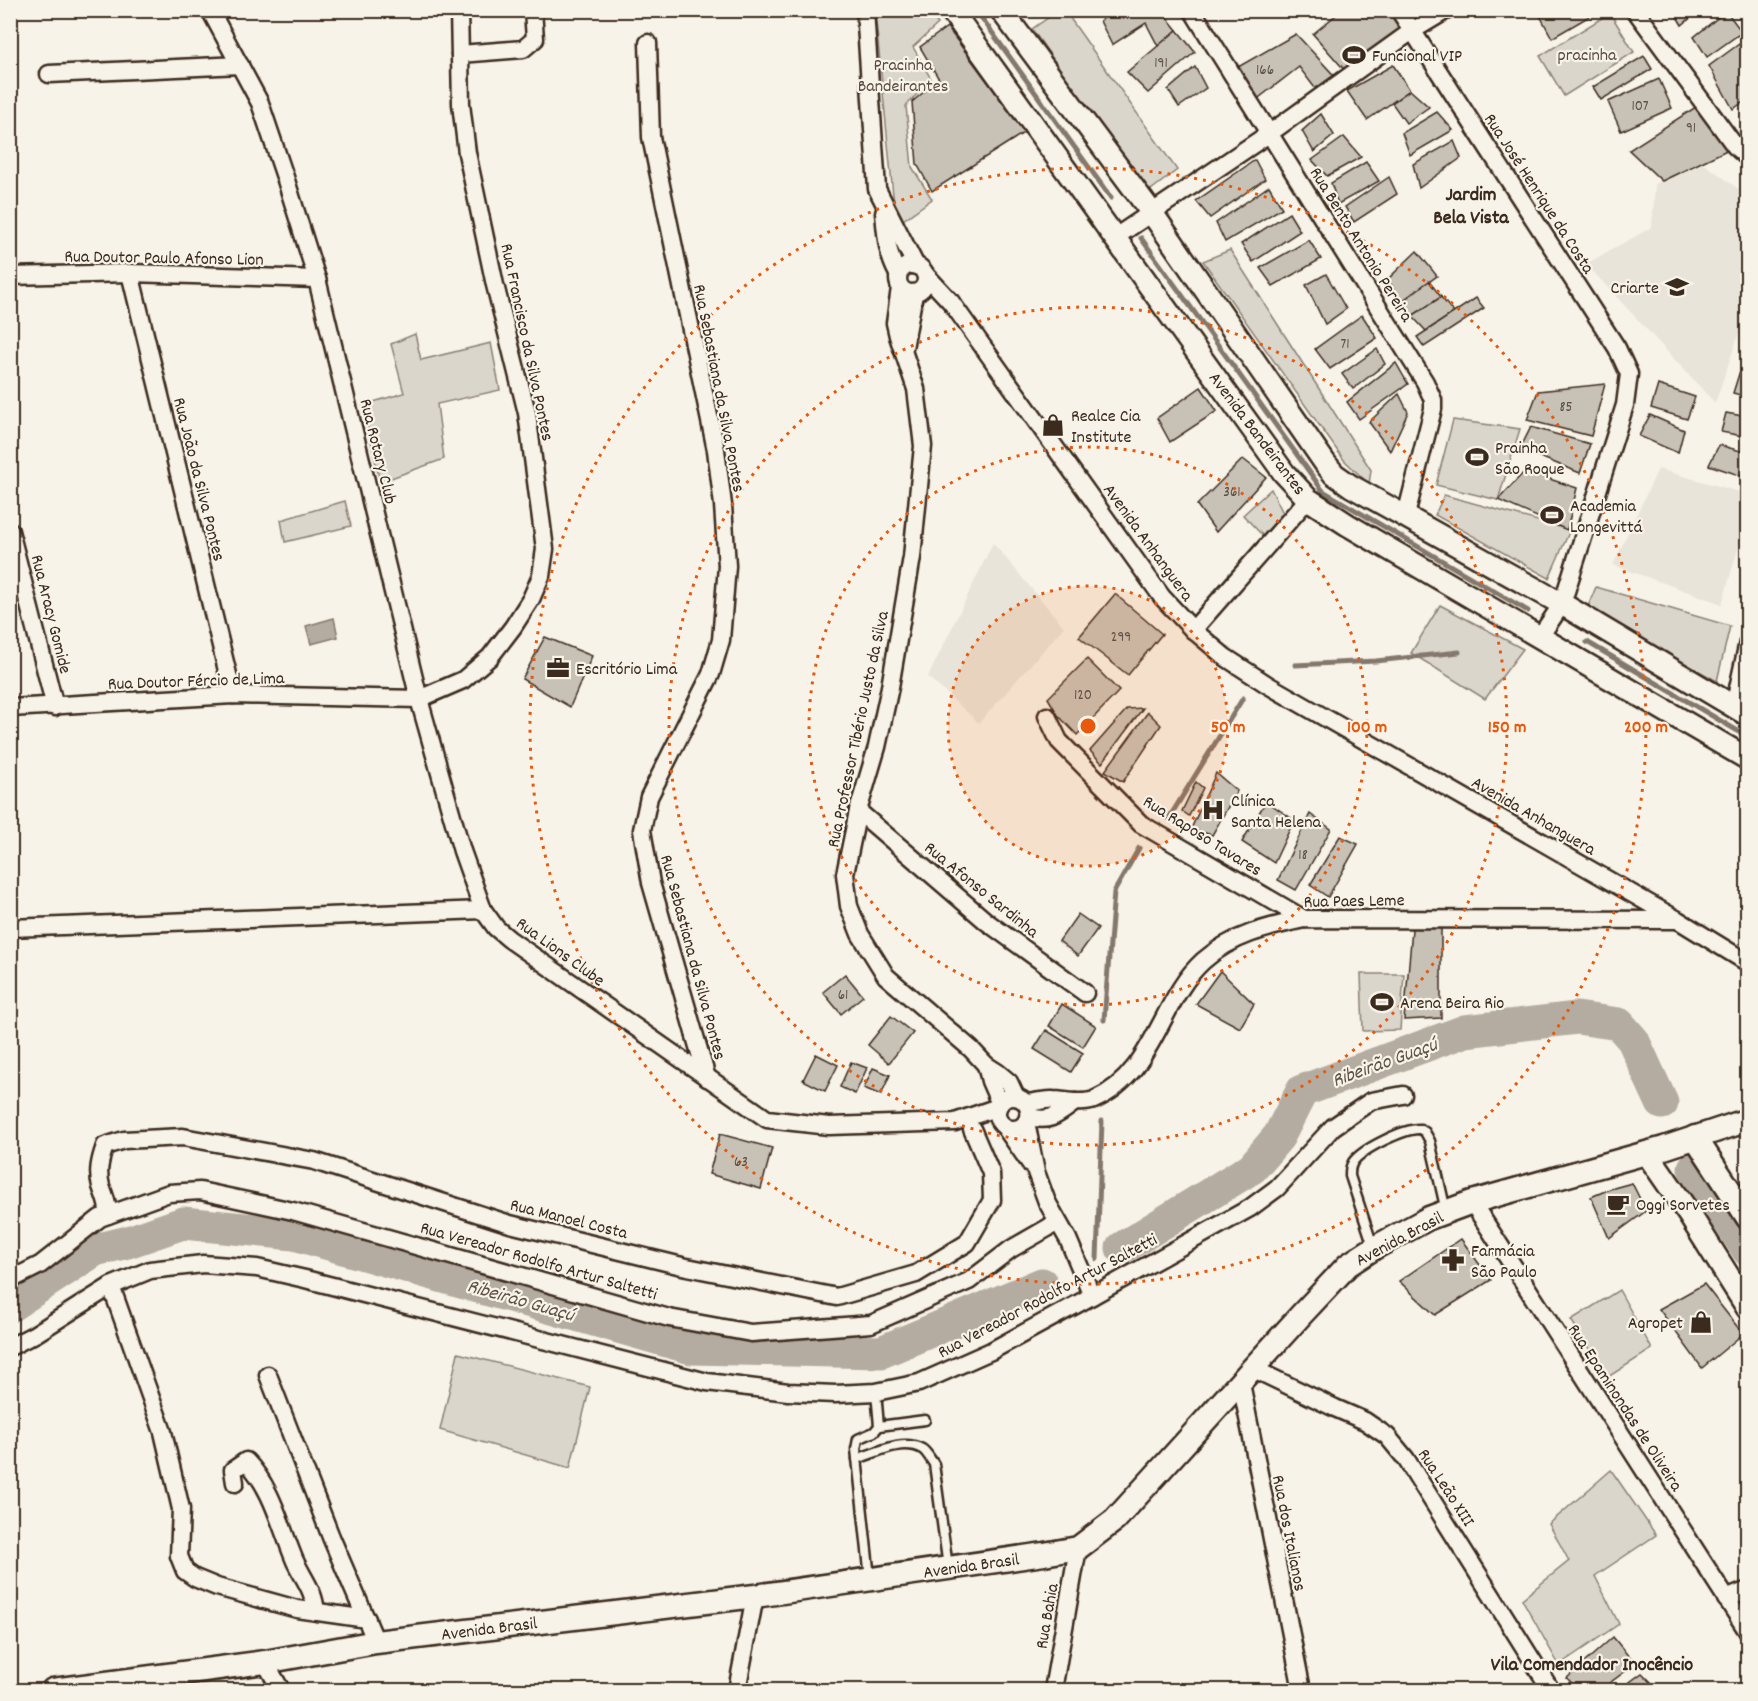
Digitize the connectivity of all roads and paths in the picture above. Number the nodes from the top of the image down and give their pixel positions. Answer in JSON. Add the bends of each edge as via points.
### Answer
{"nodes":[{"id":1,"x":210,"y":10,"type":"edge"},
{"id":2,"x":459,"y":10,"type":"edge"},
{"id":3,"x":533,"y":10,"type":"edge"},
{"id":4,"x":864,"y":10,"type":"edge"},
{"id":5,"x":951,"y":10,"type":"edge"},
{"id":6,"x":1000,"y":10,"type":"edge"},
{"id":7,"x":1192,"y":10,"type":"edge"},
{"id":8,"x":1399,"y":10,"type":"edge"},
{"id":9,"x":1447,"y":10,"type":"edge"},
{"id":10,"x":1635,"y":10,"type":"edge"},
{"id":11,"x":1412,"y":32,"type":"junction"},
{"id":12,"x":648,"y":43,"type":"dead end"},
{"id":13,"x":460,"y":54,"type":"junction"},
{"id":14,"x":240,"y":65,"type":"junction"},
{"id":15,"x":49,"y":74,"type":"dead end"},
{"id":16,"x":1270,"y":132,"type":"junction"},
{"id":17,"x":1748,"y":158,"type":"edge"},
{"id":18,"x":883,"y":203,"type":"junction"},
{"id":19,"x":1152,"y":213,"type":"junction"},
{"id":20,"x":1114,"y":238,"type":"junction"},
{"id":21,"x":920,"y":270,"type":"junction"},
{"id":22,"x":130,"y":273,"type":"junction"},
{"id":23,"x":10,"y":276,"type":"edge"},
{"id":24,"x":317,"y":279,"type":"junction"},
{"id":25,"x":904,"y":285,"type":"junction"},
{"id":26,"x":1308,"y":499,"type":"junction"},
{"id":27,"x":1406,"y":515,"type":"junction"},
{"id":28,"x":10,"y":531,"type":"edge"},
{"id":29,"x":1562,"y":604,"type":"junction"},
{"id":30,"x":1193,"y":630,"type":"junction"},
{"id":31,"x":1539,"y":638,"type":"junction"},
{"id":32,"x":1747,"y":643,"type":"edge"},
{"id":33,"x":233,"y":695,"type":"junction"},
{"id":34,"x":419,"y":699,"type":"junction"},
{"id":35,"x":55,"y":707,"type":"junction"},
{"id":36,"x":10,"y":708,"type":"edge"},
{"id":37,"x":1741,"y":711,"type":"edge"},
{"id":38,"x":1047,"y":716,"type":"dead end"},
{"id":39,"x":1748,"y":759,"type":"edge"},
{"id":40,"x":858,"y":811,"type":"junction"},
{"id":41,"x":483,"y":910,"type":"junction"},
{"id":42,"x":1304,"y":919,"type":"junction"},
{"id":43,"x":1678,"y":920,"type":"junction"},
{"id":44,"x":10,"y":928,"type":"edge"},
{"id":45,"x":1748,"y":963,"type":"edge"},
{"id":46,"x":1085,"y":993,"type":"dead end"},
{"id":47,"x":986,"y":1065,"type":"junction"},
{"id":48,"x":707,"y":1078,"type":"junction"},
{"id":49,"x":1403,"y":1095,"type":"dead end"},
{"id":50,"x":1024,"y":1110,"type":"junction"},
{"id":51,"x":1001,"y":1115,"type":"junction"},
{"id":52,"x":1748,"y":1120,"type":"edge"},
{"id":53,"x":955,"y":1122,"type":"junction"},
{"id":54,"x":972,"y":1129,"type":"junction"},
{"id":55,"x":1695,"y":1137,"type":"junction"},
{"id":56,"x":1647,"y":1153,"type":"junction"},
{"id":57,"x":1036,"y":1172,"type":"junction"},
{"id":58,"x":1472,"y":1202,"type":"junction"},
{"id":59,"x":1446,"y":1212,"type":"junction"},
{"id":60,"x":108,"y":1215,"type":"junction"},
{"id":61,"x":1748,"y":1218,"type":"edge"},
{"id":62,"x":1058,"y":1222,"type":"junction"},
{"id":63,"x":1374,"y":1248,"type":"junction"},
{"id":64,"x":10,"y":1280,"type":"edge"},
{"id":65,"x":111,"y":1286,"type":"junction"},
{"id":66,"x":1092,"y":1296,"type":"junction"},
{"id":67,"x":1748,"y":1308,"type":"edge"},
{"id":68,"x":10,"y":1347,"type":"edge"},
{"id":69,"x":268,"y":1376,"type":"dead end"},
{"id":70,"x":1246,"y":1376,"type":"junction"},
{"id":71,"x":876,"y":1392,"type":"junction"},
{"id":72,"x":925,"y":1420,"type":"dead end"},
{"id":73,"x":879,"y":1426,"type":"junction"},
{"id":74,"x":857,"y":1459,"type":"junction"},
{"id":75,"x":235,"y":1484,"type":"dead end"},
{"id":76,"x":1078,"y":1548,"type":"junction"},
{"id":77,"x":948,"y":1568,"type":"junction"},
{"id":78,"x":870,"y":1579,"type":"junction"},
{"id":79,"x":1748,"y":1590,"type":"edge"},
{"id":80,"x":754,"y":1596,"type":"junction"},
{"id":81,"x":1726,"y":1599,"type":"junction"},
{"id":82,"x":316,"y":1612,"type":"junction"},
{"id":83,"x":367,"y":1619,"type":"junction"},
{"id":84,"x":1748,"y":1632,"type":"edge"},
{"id":85,"x":376,"y":1642,"type":"junction"},
{"id":86,"x":265,"y":1662,"type":"junction"},
{"id":87,"x":53,"y":1690,"type":"edge"},
{"id":88,"x":281,"y":1690,"type":"edge"},
{"id":89,"x":737,"y":1690,"type":"edge"},
{"id":90,"x":1053,"y":1690,"type":"edge"},
{"id":91,"x":1302,"y":1690,"type":"edge"},
{"id":92,"x":1551,"y":1690,"type":"edge"}],
"edges":[{"from":1,"to":14,"type":"street","name":"Rua Rotary Club"},
{"from":2,"to":13,"type":"street","name":"Rua Francisco da Silva Pontes"},
{"from":3,"to":13,"type":"street","via":[[535,39],[523,49]]},
{"from":4,"to":18,"type":"street","name":"Rua Professor Tibério Justo da Silva","via":[[877,189]]},
{"from":5,"to":20,"type":"street","name":"Avenida Bandeirantes"},
{"from":6,"to":19,"type":"street","name":"Avenida Bandeirantes"},
{"from":7,"to":16,"type":"street","name":"Rua Bento Antonio Pereira"},
{"from":8,"to":11,"type":"street","name":"Rua José Henrique da Costa"},
{"from":9,"to":11,"type":"street"},
{"from":10,"to":17,"type":"street","via":[[1734,146]]},
{"from":11,"to":16,"type":"street"},
{"from":11,"to":29,"type":"street","name":"Rua José Henrique da Costa","via":[[1617,348],[1629,374],[1625,405]]},
{"from":12,"to":48,"type":"street","name":"Rua Sebastiana da Silva Pontes","via":[[651,137],[716,450],[727,566],[721,640],[711,674],[649,797],[642,830],[651,883]]},
{"from":13,"to":34,"type":"street","name":"Rua Francisco da Silva Pontes","via":[[467,153],[527,413],[545,549],[541,576],[531,599],[490,657],[463,680]]},
{"from":14,"to":15,"type":"street"},
{"from":14,"to":24,"type":"street","name":"Rua Rotary Club","via":[[260,103]]},
{"from":16,"to":19,"type":"street"},
{"from":16,"to":27,"type":"street","name":"Rua Bento Antonio Pereira","via":[[1433,400]]},
{"from":18,"to":21,"type":"street","name":"Rua Professor Tibério Justo da Silva"},
{"from":18,"to":25,"type":"street","name":"Rua Professor Tibério Justo da Silva","via":[[892,264]]},
{"from":19,"to":20,"type":"street"},
{"from":19,"to":27,"type":"street","name":"Avenida Bandeirantes","via":[[1334,474]]},
{"from":20,"to":26,"type":"street","name":"Avenida Bandeirantes","via":[[1284,473]]},
{"from":21,"to":25,"type":"street","name":"Rua Professor Tibério Justo da Silva","via":[[924,286]]},
{"from":21,"to":25,"type":"street","via":[[906,266],[900,269]]},
{"from":21,"to":30,"type":"street","name":"Avenida Anhanguera","via":[[957,310],[1162,597]]},
{"from":22,"to":23,"type":"street","name":"Rua Doutor Paulo Afonso Lion"},
{"from":22,"to":24,"type":"street","name":"Rua Doutor Paulo Afonso Lion"},
{"from":22,"to":33,"type":"street","name":"Rua João da Silva Pontes"},
{"from":24,"to":34,"type":"street","name":"Rua Rotary Club"},
{"from":25,"to":40,"type":"street","name":"Rua Professor Tibério Justo da Silva","via":[[895,323],[916,389],[923,446],[912,557],[892,676]]},
{"from":26,"to":30,"type":"street"},
{"from":26,"to":31,"type":"street","name":"Avenida Bandeirantes"},
{"from":27,"to":29,"type":"street","name":"Avenida Bandeirantes"},
{"from":28,"to":35,"type":"street","name":"Rua Aracy Gomide"},
{"from":29,"to":31,"type":"street","name":"Rua José Henrique da Costa"},
{"from":29,"to":37,"type":"street","name":"Avenida Bandeirantes"},
{"from":30,"to":43,"type":"street","name":"Avenida Anhanguera","via":[[1268,686]]},
{"from":31,"to":39,"type":"street","name":"Avenida Bandeirantes"},
{"from":32,"to":37,"type":"street"},
{"from":33,"to":34,"type":"street","name":"Rua Doutor Fércio de Lima"},
{"from":33,"to":35,"type":"street","name":"Rua Doutor Fércio de Lima"},
{"from":34,"to":41,"type":"street","name":"Rua Rotary Club"},
{"from":35,"to":36,"type":"street","name":"Rua Doutor Fércio de Lima"},
{"from":38,"to":42,"type":"street","name":"Rua Raposo Tavares","via":[[1059,741],[1141,824]]},
{"from":40,"to":46,"type":"street","name":"Rua Afonso Sardinha","via":[[987,922]]},
{"from":40,"to":47,"type":"street","name":"Rua Professor Tibério Justo da Silva","via":[[844,874],[849,906],[860,934],[886,976]]},
{"from":41,"to":44,"type":"street"},
{"from":41,"to":48,"type":"street","name":"Rua Lions Clube","via":[[509,939]]},
{"from":42,"to":43,"type":"street","name":"Rua Paes Leme"},
{"from":42,"to":50,"type":"street","name":"Rua Paes Leme","via":[[1242,935],[1203,961],[1179,992],[1150,1047],[1120,1083],[1093,1100],[1076,1102],[1050,1118],[1040,1120]]},
{"from":43,"to":45,"type":"street","name":"Avenida Anhanguera"},
{"from":47,"to":50,"type":"street","name":"Rua Professor Tibério Justo da Silva","via":[[1009,1082]]},
{"from":47,"to":51,"type":"street","name":"Rua Professor Tibério Justo da Silva"},
{"from":48,"to":53,"type":"street","name":"Rua Lions Clube","via":[[767,1119],[829,1126]]},
{"from":49,"to":66,"type":"street","name":"Rua Vereador Rodolfo Artur Saltetti","via":[[1371,1101],[1333,1127],[1277,1188],[1250,1208]]},
{"from":50,"to":51,"type":"street","via":[[1010,1097]]},
{"from":50,"to":51,"type":"street","via":[[1016,1128]]},
{"from":50,"to":57,"type":"street"},
{"from":51,"to":53,"type":"street","name":"Rua Lions Clube"},
{"from":51,"to":54,"type":"street"},
{"from":51,"to":57,"type":"street","name":"Rua Professor Tibério Justo da Silva"},
{"from":52,"to":55,"type":"main road","name":"Avenida Brasil"},
{"from":53,"to":54,"type":"street","name":"Rua Lions Clube"},
{"from":54,"to":60,"type":"street","name":"Rua Manoel Costa","via":[[991,1173],[992,1200],[967,1243],[916,1274],[837,1298],[682,1266],[510,1224],[314,1161],[183,1137],[124,1140],[105,1146],[98,1164]]},
{"from":55,"to":56,"type":"main road","name":"Avenida Brasil"},
{"from":55,"to":61,"type":"main road"},
{"from":56,"to":58,"type":"main road","name":"Avenida Brasil"},
{"from":56,"to":67,"type":"main road"},
{"from":57,"to":62,"type":"street"},
{"from":58,"to":59,"type":"main road","name":"Avenida Brasil"},
{"from":58,"to":81,"type":"street","name":"Rua Epaminondas de Oliveira"},
{"from":59,"to":63,"type":"main road","name":"Avenida Brasil"},
{"from":59,"to":63,"type":"lane","via":[[1425,1132],[1407,1130],[1365,1150],[1354,1160],[1350,1176]]},
{"from":60,"to":62,"type":"street","name":"Rua Vereador Rodolfo Artur Saltetti","via":[[169,1194],[200,1191],[293,1211],[669,1318],[751,1333],[871,1324],[969,1281],[1011,1249]]},
{"from":60,"to":64,"type":"street","name":"Rua Vereador Rodolfo Artur Saltetti","via":[[40,1264]]},
{"from":62,"to":66,"type":"street"},
{"from":63,"to":70,"type":"main road","name":"Avenida Brasil","via":[[1348,1265]]},
{"from":65,"to":68,"type":"street","name":"Rua Vereador Rodolfo Artur Saltetti"},
{"from":65,"to":71,"type":"street","name":"Rua Vereador Rodolfo Artur Saltetti","via":[[150,1270],[202,1264],[257,1268],[707,1382],[788,1392]]},
{"from":65,"to":82,"type":"street","via":[[163,1432],[181,1509],[179,1556],[184,1571],[217,1587]]},
{"from":66,"to":71,"type":"street","name":"Rua Vereador Rodolfo Artur Saltetti","via":[[991,1351],[919,1383]]},
{"from":69,"to":83,"type":"street"},
{"from":70,"to":76,"type":"main road","name":"Avenida Brasil","via":[[1115,1520]]},
{"from":70,"to":91,"type":"street","name":"Rua dos Italianos"},
{"from":70,"to":92,"type":"street","name":"Rua Leão XIII","via":[[1365,1420],[1388,1436]]},
{"from":71,"to":73,"type":"lane"},
{"from":72,"to":73,"type":"lane"},
{"from":73,"to":74,"type":"lane","via":[[858,1439]]},
{"from":74,"to":77,"type":"lane","via":[[902,1444],[925,1451],[934,1464]]},
{"from":74,"to":78,"type":"lane"},
{"from":75,"to":82,"type":"street","via":[[233,1470],[246,1461],[258,1473],[296,1564],[315,1598]]},
{"from":76,"to":77,"type":"main road","name":"Avenida Brasil"},
{"from":76,"to":90,"type":"street","name":"Rua Bahia"},
{"from":77,"to":78,"type":"main road","name":"Avenida Brasil"},
{"from":78,"to":80,"type":"main road","name":"Avenida Brasil"},
{"from":79,"to":81,"type":"street"},
{"from":80,"to":85,"type":"main road","name":"Avenida Brasil"},
{"from":80,"to":89,"type":"street"},
{"from":81,"to":84,"type":"street","name":"Rua Epaminondas de Oliveira"},
{"from":82,"to":83,"type":"street"},
{"from":83,"to":85,"type":"street"},
{"from":85,"to":86,"type":"main road","name":"Avenida Brasil"},
{"from":86,"to":87,"type":"main road","name":"Avenida Brasil"},
{"from":86,"to":88,"type":"street"}]}
